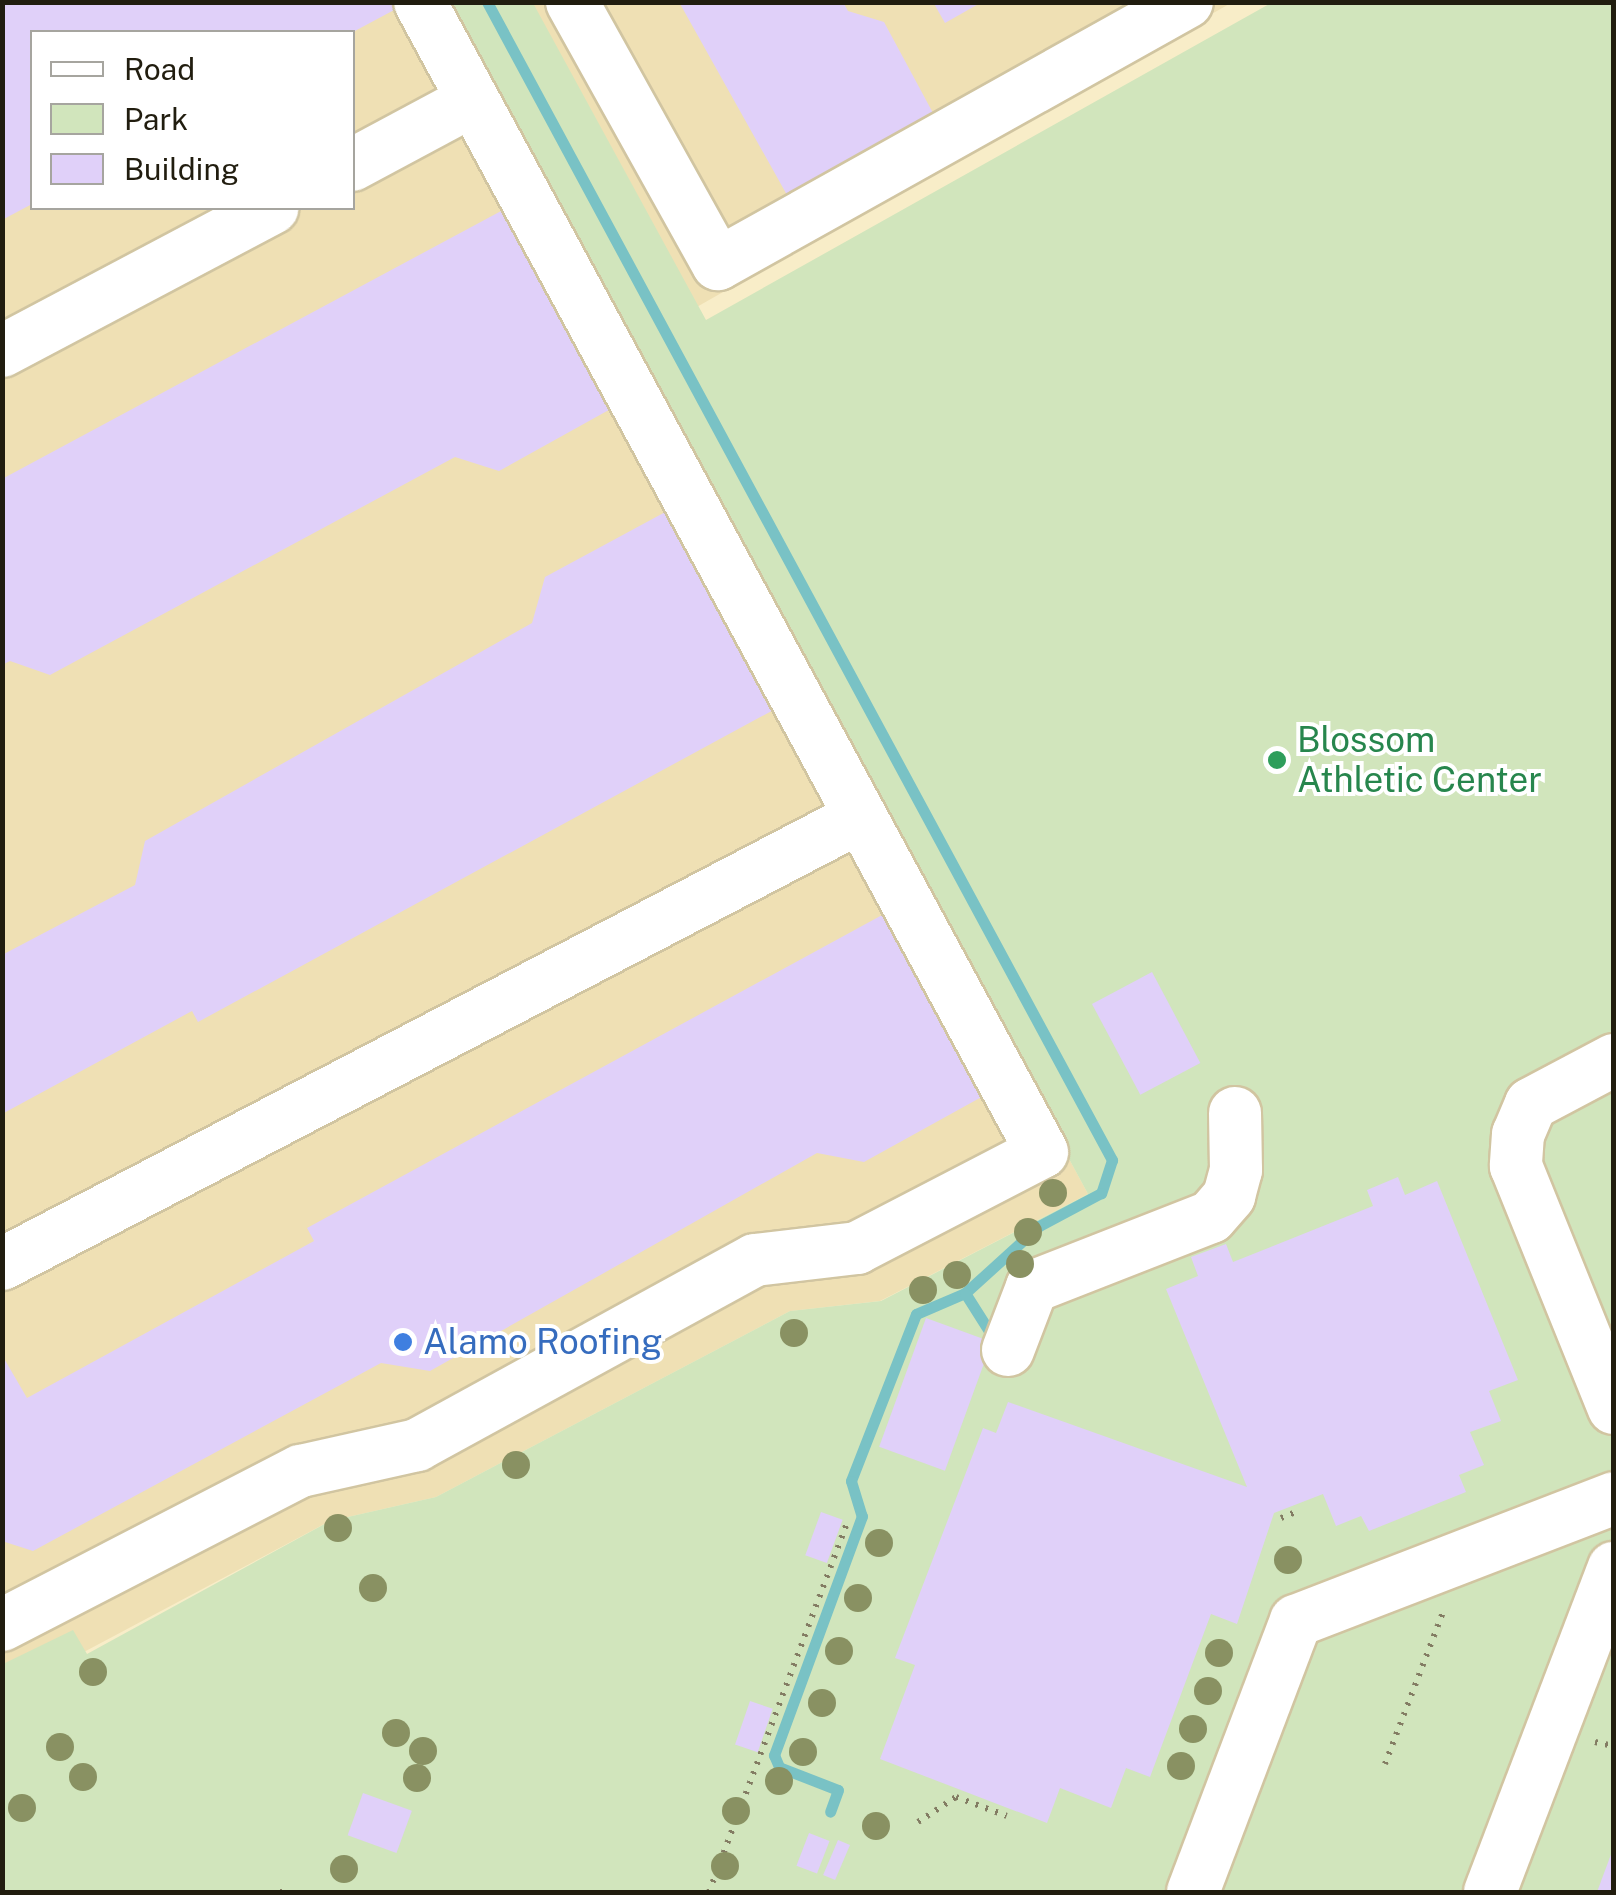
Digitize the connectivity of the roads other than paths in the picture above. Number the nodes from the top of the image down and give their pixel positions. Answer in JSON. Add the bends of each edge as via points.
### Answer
{"nodes":[{"id":1,"x":420,"y":2,"type":"edge"},
{"id":2,"x":572,"y":2,"type":"edge"},
{"id":3,"x":1186,"y":2,"type":"edge"},
{"id":4,"x":473,"y":100,"type":"junction"},
{"id":5,"x":355,"y":162,"type":"edge"},
{"id":6,"x":268,"y":210,"type":"edge"},
{"id":7,"x":2,"y":351,"type":"edge"},
{"id":8,"x":860,"y":818,"type":"junction"},
{"id":9,"x":1614,"y":1060,"type":"edge"},
{"id":10,"x":1235,"y":1113,"type":"dead end"},
{"id":11,"x":2,"y":1264,"type":"edge"},
{"id":12,"x":1008,"y":1350,"type":"dead end"},
{"id":13,"x":1614,"y":1408,"type":"edge"},
{"id":14,"x":1614,"y":1498,"type":"edge"},
{"id":15,"x":1614,"y":1568,"type":"edge"},
{"id":16,"x":2,"y":1624,"type":"edge"},
{"id":17,"x":1193,"y":1892,"type":"edge"},
{"id":18,"x":1490,"y":1892,"type":"edge"}],
"edges":[{"from":1,"to":4,"type":"lane"},
{"from":2,"to":3,"type":"lane","via":[[718,264]]},
{"from":4,"to":5,"type":"lane"},
{"from":4,"to":8,"type":"lane"},
{"from":6,"to":7,"type":"lane"},
{"from":8,"to":11,"type":"lane"},
{"from":8,"to":16,"type":"lane","via":[[1042,1152],[857,1248],[755,1260],[418,1445],[300,1471]]},
{"from":9,"to":13,"type":"lane","via":[[1531,1104],[1518,1134],[1516,1166]]},
{"from":10,"to":12,"type":"lane","via":[[1236,1170],[1228,1196],[1211,1217],[1032,1287]]},
{"from":14,"to":17,"type":"lane","via":[[1296,1621]]},
{"from":15,"to":18,"type":"lane"}]}
